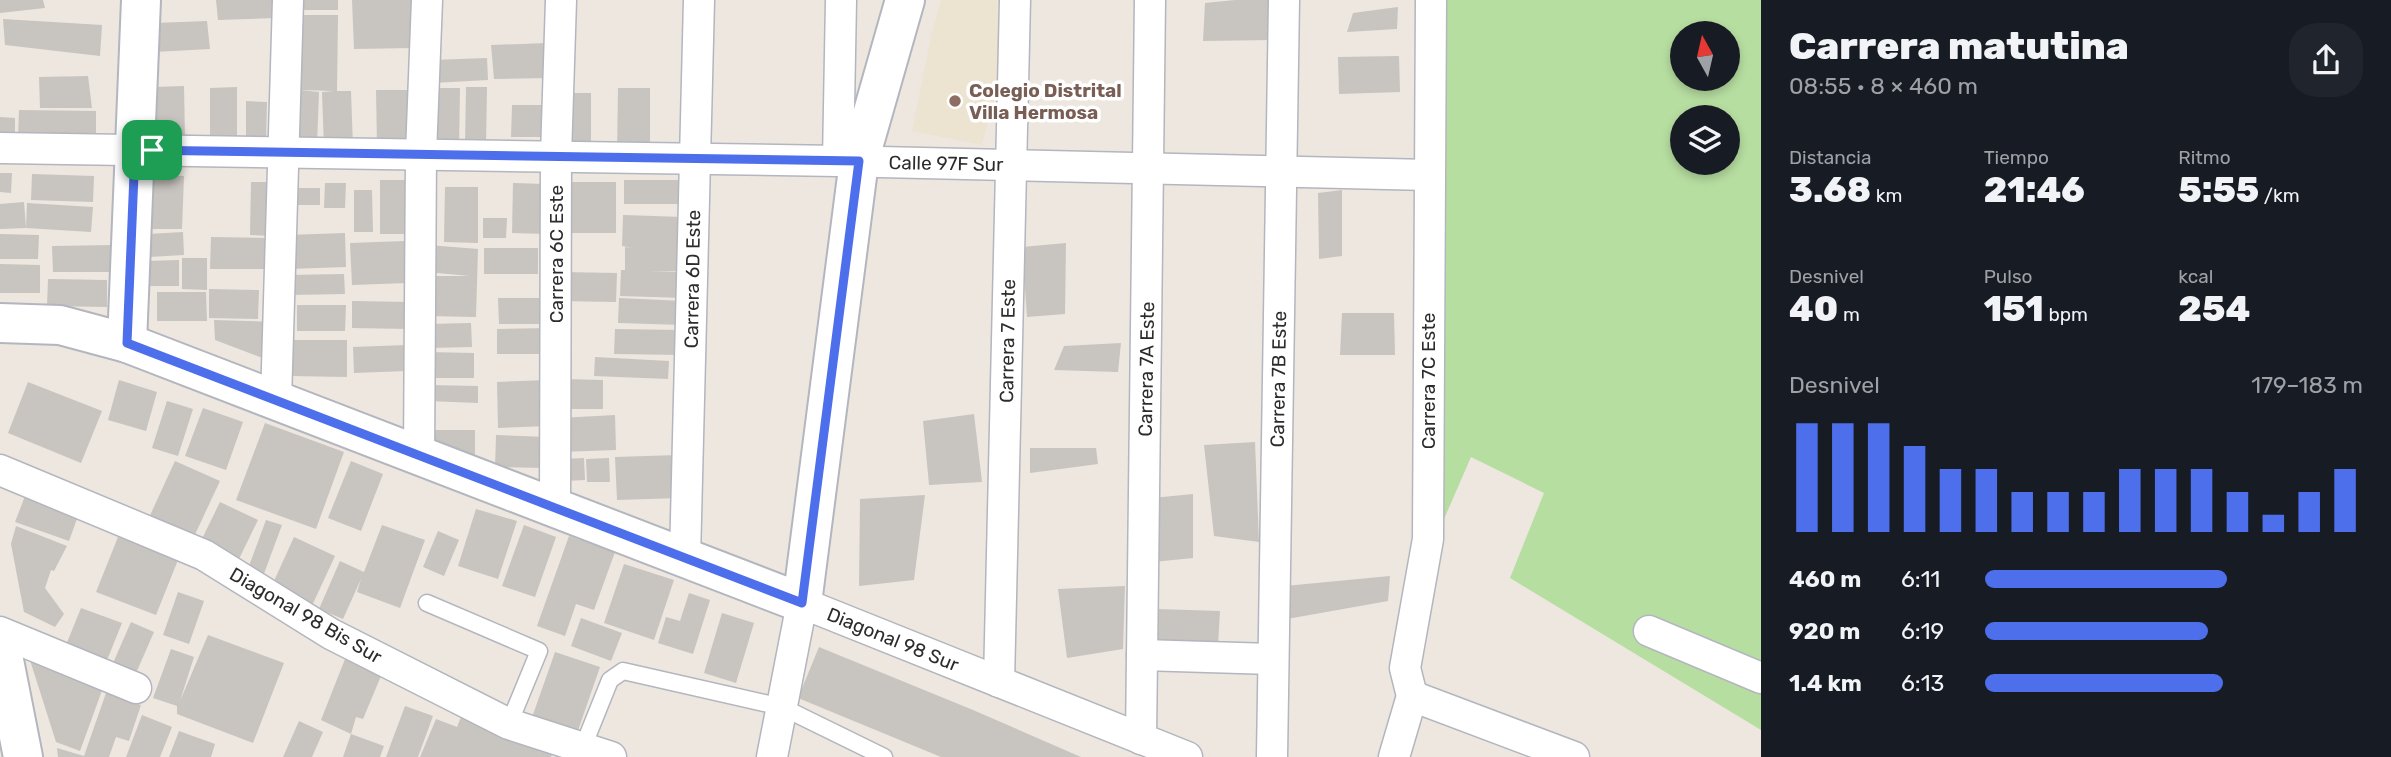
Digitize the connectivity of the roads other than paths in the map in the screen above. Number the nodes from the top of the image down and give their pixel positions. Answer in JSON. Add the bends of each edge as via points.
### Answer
{"nodes":[{"id":1,"x":141,"y":0,"type":"edge"},
{"id":2,"x":288,"y":0,"type":"edge"},
{"id":3,"x":427,"y":0,"type":"edge"},
{"id":4,"x":561,"y":0,"type":"edge"},
{"id":5,"x":699,"y":0,"type":"edge"},
{"id":6,"x":841,"y":0,"type":"edge"},
{"id":7,"x":905,"y":0,"type":"edge"},
{"id":8,"x":1015,"y":0,"type":"edge"},
{"id":9,"x":1150,"y":0,"type":"edge"},
{"id":10,"x":1284,"y":0,"type":"edge"},
{"id":11,"x":1431,"y":0,"type":"edge"},
{"id":12,"x":0,"y":148,"type":"edge"},
{"id":13,"x":135,"y":150,"type":"junction"},
{"id":14,"x":285,"y":152,"type":"junction"},
{"id":15,"x":421,"y":155,"type":"junction"},
{"id":16,"x":556,"y":156,"type":"junction"},
{"id":17,"x":695,"y":159,"type":"junction"},
{"id":18,"x":848,"y":161,"type":"junction"},
{"id":19,"x":1011,"y":165,"type":"junction"},
{"id":20,"x":1148,"y":168,"type":"junction"},
{"id":21,"x":1281,"y":172,"type":"junction"},
{"id":22,"x":1429,"y":174,"type":"junction"},
{"id":23,"x":0,"y":323,"type":"edge"},
{"id":24,"x":127,"y":343,"type":"junction"},
{"id":25,"x":276,"y":401,"type":"junction"},
{"id":26,"x":419,"y":456,"type":"junction"},
{"id":27,"x":0,"y":470,"type":"edge"},
{"id":28,"x":555,"y":508,"type":"junction"},
{"id":29,"x":685,"y":558,"type":"junction"},
{"id":30,"x":427,"y":603,"type":"dead end"},
{"id":31,"x":802,"y":603,"type":"junction"},
{"id":32,"x":1649,"y":631,"type":"dead end"},
{"id":33,"x":0,"y":632,"type":"edge"},
{"id":34,"x":0,"y":640,"type":"edge"},
{"id":35,"x":1142,"y":655,"type":"junction"},
{"id":36,"x":1273,"y":659,"type":"junction"},
{"id":37,"x":1761,"y":678,"type":"edge"},
{"id":38,"x":999,"y":682,"type":"junction"},
{"id":39,"x":136,"y":688,"type":"dead end"},
{"id":40,"x":1412,"y":696,"type":"junction"},
{"id":41,"x":782,"y":707,"type":"junction"},
{"id":42,"x":509,"y":724,"type":"junction"},
{"id":43,"x":1141,"y":739,"type":"junction"},
{"id":44,"x":583,"y":747,"type":"junction"},
{"id":45,"x":23,"y":757,"type":"edge"},
{"id":46,"x":611,"y":757,"type":"edge"},
{"id":47,"x":772,"y":757,"type":"edge"},
{"id":48,"x":884,"y":757,"type":"edge"},
{"id":49,"x":1187,"y":757,"type":"edge"},
{"id":50,"x":1272,"y":757,"type":"edge"},
{"id":51,"x":1394,"y":757,"type":"edge"},
{"id":52,"x":1574,"y":757,"type":"edge"}],
"edges":[{"from":1,"to":13,"type":"street"},
{"from":2,"to":14,"type":"street"},
{"from":3,"to":15,"type":"street"},
{"from":4,"to":16,"type":"street","name":"Carrera 6C Este"},
{"from":5,"to":17,"type":"street","name":"Carrera 6D Este"},
{"from":6,"to":18,"type":"street"},
{"from":7,"to":18,"type":"street"},
{"from":8,"to":19,"type":"street","name":"Carrera 7 Este"},
{"from":9,"to":20,"type":"street","name":"Carrera 7A Este"},
{"from":10,"to":21,"type":"street","name":"Carrera 7B Este"},
{"from":11,"to":22,"type":"street","name":"Carrera 7C Este"},
{"from":12,"to":13,"type":"street","name":"Calle 97F Sur"},
{"from":13,"to":14,"type":"street","name":"Calle 97F Sur"},
{"from":13,"to":24,"type":"street"},
{"from":14,"to":15,"type":"street","name":"Calle 97F Sur"},
{"from":14,"to":25,"type":"street"},
{"from":15,"to":16,"type":"street","name":"Calle 97F Sur"},
{"from":15,"to":26,"type":"street"},
{"from":16,"to":17,"type":"street","name":"Calle 97F Sur"},
{"from":16,"to":28,"type":"street","name":"Carrera 6C Este"},
{"from":17,"to":18,"type":"street","name":"Calle 97F Sur"},
{"from":17,"to":29,"type":"street","name":"Carrera 6D Este"},
{"from":18,"to":19,"type":"street","name":"Calle 97F Sur"},
{"from":18,"to":31,"type":"street"},
{"from":19,"to":20,"type":"street","name":"Calle 97F Sur"},
{"from":19,"to":38,"type":"street","name":"Carrera 7 Este"},
{"from":20,"to":21,"type":"street","name":"Calle 97F Sur"},
{"from":20,"to":35,"type":"street","name":"Carrera 7A Este"},
{"from":21,"to":22,"type":"street","name":"Calle 97F Sur"},
{"from":21,"to":36,"type":"street","name":"Carrera 7B Este"},
{"from":22,"to":40,"type":"street","name":"Carrera 7C Este","via":[[1428,539],[1405,668]]},
{"from":23,"to":24,"type":"street","name":"Diagonal 98 Sur","via":[[60,325]]},
{"from":24,"to":25,"type":"street","name":"Diagonal 98 Sur"},
{"from":25,"to":26,"type":"street","name":"Diagonal 98 Sur"},
{"from":26,"to":28,"type":"street","name":"Diagonal 98 Sur"},
{"from":27,"to":42,"type":"street","name":"Diagonal 98 Bis Sur","via":[[204,555],[331,634]]},
{"from":28,"to":29,"type":"street","name":"Diagonal 98 Sur"},
{"from":29,"to":31,"type":"street","name":"Diagonal 98 Sur"},
{"from":30,"to":42,"type":"lane","via":[[539,651]]},
{"from":31,"to":38,"type":"street","name":"Diagonal 98 Sur"},
{"from":31,"to":41,"type":"street"},
{"from":32,"to":37,"type":"street"},
{"from":33,"to":39,"type":"street"},
{"from":34,"to":45,"type":"street"},
{"from":35,"to":36,"type":"street"},
{"from":35,"to":43,"type":"street","name":"Carrera 7A Este"},
{"from":36,"to":50,"type":"street","name":"Carrera 7B Este"},
{"from":38,"to":43,"type":"street","name":"Diagonal 98 Sur"},
{"from":40,"to":51,"type":"street","name":"Carrera 7C Este"},
{"from":40,"to":52,"type":"street"},
{"from":41,"to":44,"type":"lane","via":[[623,671],[610,680]]},
{"from":41,"to":47,"type":"street"},
{"from":41,"to":48,"type":"lane"},
{"from":42,"to":44,"type":"street","name":"Diagonal 98 Bis Sur"},
{"from":43,"to":49,"type":"street","name":"Diagonal 98 Sur"},
{"from":44,"to":46,"type":"street","name":"Diagonal 98 Bis Sur"}]}
